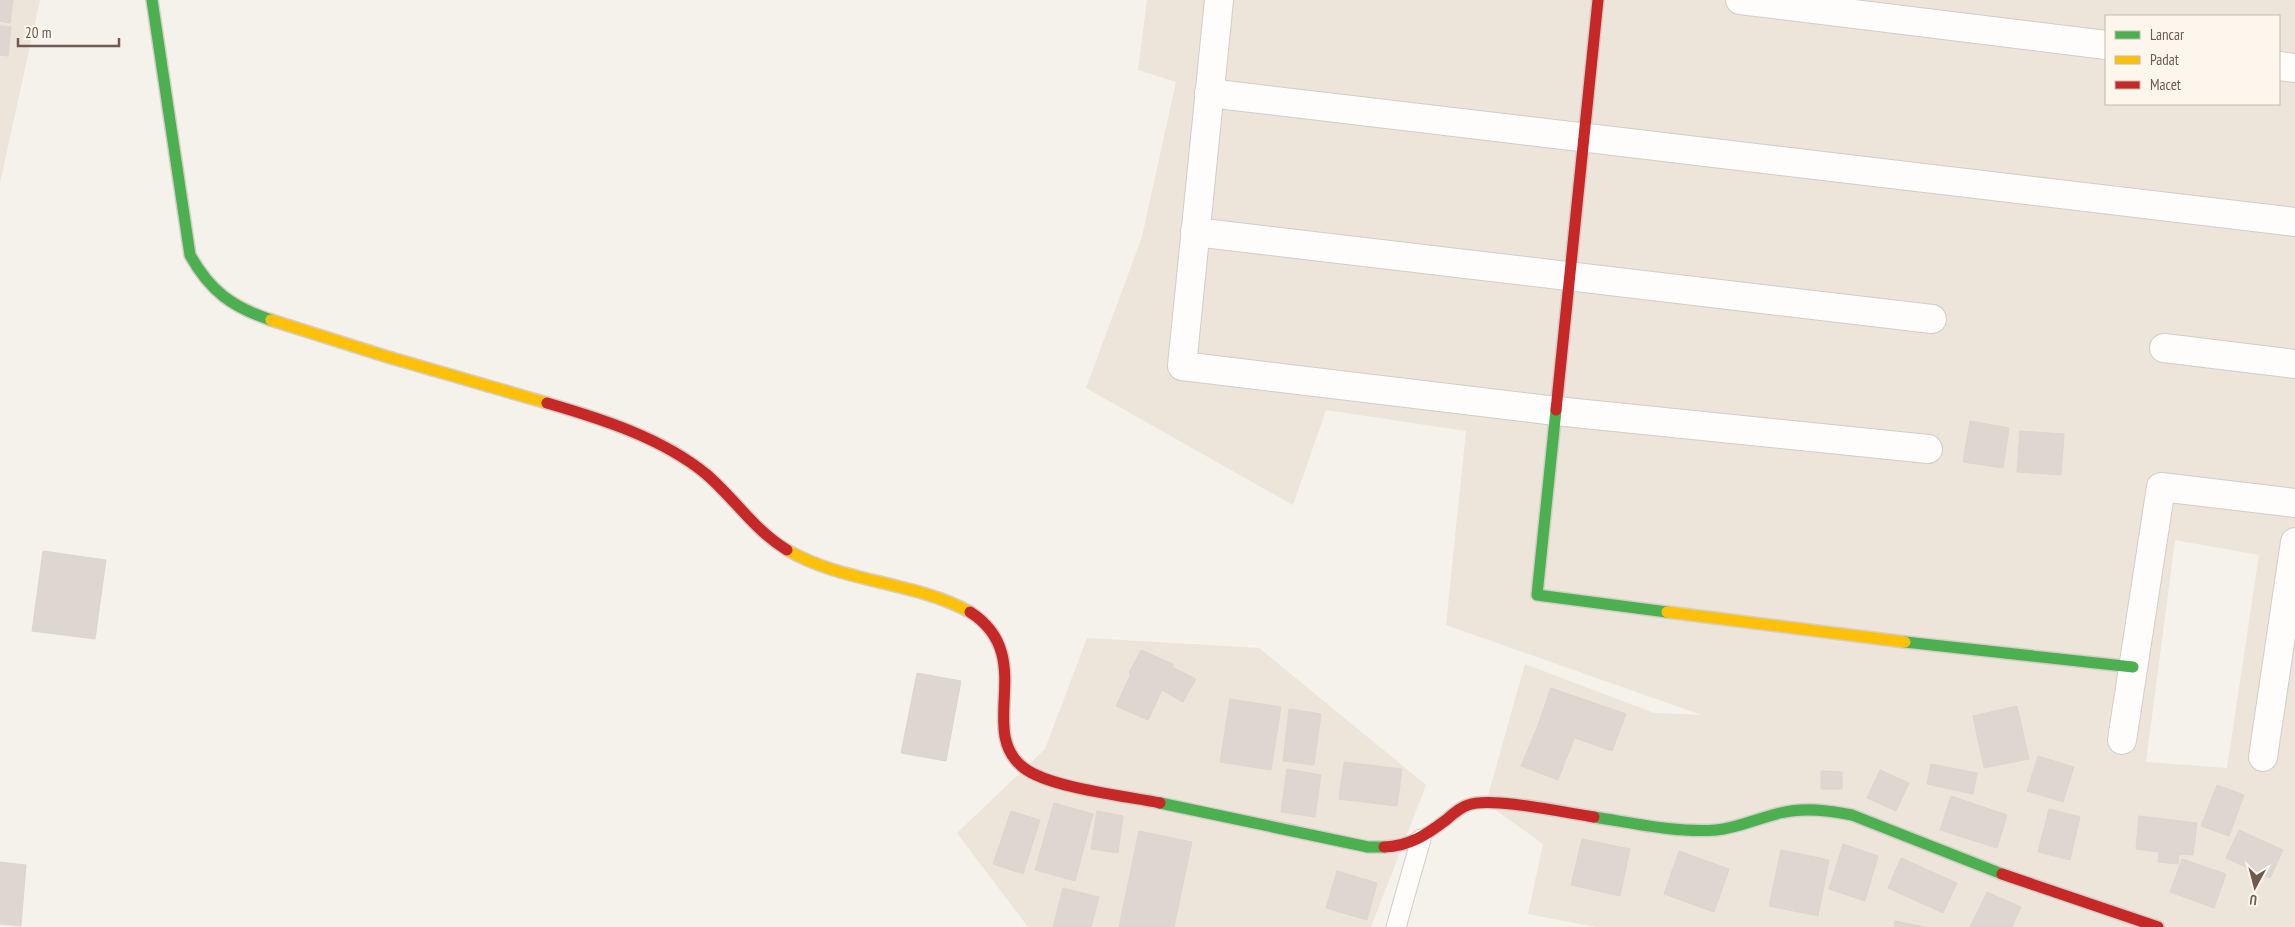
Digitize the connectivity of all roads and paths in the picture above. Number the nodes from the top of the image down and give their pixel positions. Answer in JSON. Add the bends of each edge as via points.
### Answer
{"nodes":[{"id":1,"x":152,"y":0,"type":"edge"},
{"id":2,"x":1218,"y":0,"type":"edge"},
{"id":3,"x":1598,"y":0,"type":"edge"},
{"id":4,"x":1740,"y":0,"type":"edge"},
{"id":5,"x":2105,"y":45,"type":"edge"},
{"id":6,"x":2280,"y":66,"type":"edge"},
{"id":7,"x":2295,"y":68,"type":"edge"},
{"id":8,"x":1209,"y":94,"type":"junction"},
{"id":9,"x":1584,"y":138,"type":"junction"},
{"id":10,"x":2295,"y":222,"type":"edge"},
{"id":11,"x":1196,"y":232,"type":"junction"},
{"id":12,"x":1570,"y":276,"type":"junction"},
{"id":13,"x":1932,"y":319,"type":"dead end"},
{"id":14,"x":2164,"y":348,"type":"dead end"},
{"id":15,"x":2295,"y":364,"type":"edge"},
{"id":16,"x":1556,"y":411,"type":"junction"},
{"id":17,"x":1928,"y":449,"type":"dead end"},
{"id":18,"x":2295,"y":503,"type":"edge"},
{"id":19,"x":2295,"y":542,"type":"edge"},
{"id":20,"x":2133,"y":667,"type":"junction"},
{"id":21,"x":2122,"y":740,"type":"dead end"},
{"id":22,"x":2263,"y":757,"type":"dead end"},
{"id":23,"x":1420,"y":839,"type":"junction"},
{"id":24,"x":2151,"y":926,"type":"edge"},
{"id":25,"x":1396,"y":927,"type":"edge"}],
"edges":[{"from":1,"to":23,"type":"street","via":[[190,255],[203,278],[220,295],[250,312],[334,340],[587,415],[665,448],[689,462],[718,485],[765,535],[817,566],[954,603],[989,628],[1001,644],[1005,657],[1004,734],[1010,752],[1023,768],[1035,776],[1368,847],[1392,848]]},
{"from":2,"to":8,"type":"street"},
{"from":3,"to":9,"type":"street"},
{"from":4,"to":5,"type":"street"},
{"from":6,"to":7,"type":"street"},
{"from":8,"to":9,"type":"street"},
{"from":8,"to":11,"type":"street"},
{"from":9,"to":10,"type":"street"},
{"from":9,"to":12,"type":"street"},
{"from":11,"to":12,"type":"street"},
{"from":11,"to":16,"type":"street","via":[[1182,366]]},
{"from":12,"to":13,"type":"street"},
{"from":12,"to":16,"type":"street"},
{"from":14,"to":15,"type":"street"},
{"from":16,"to":17,"type":"street"},
{"from":16,"to":20,"type":"street","via":[[1537,595],[1846,635]]},
{"from":18,"to":20,"type":"street","via":[[2161,487]]},
{"from":19,"to":22,"type":"street"},
{"from":20,"to":21,"type":"street"},
{"from":23,"to":24,"type":"street","via":[[1472,803],[1588,814],[1678,829],[1710,830],[1789,811],[1834,811],[1852,815],[2036,887]]},
{"from":23,"to":25,"type":"lane"}]}
